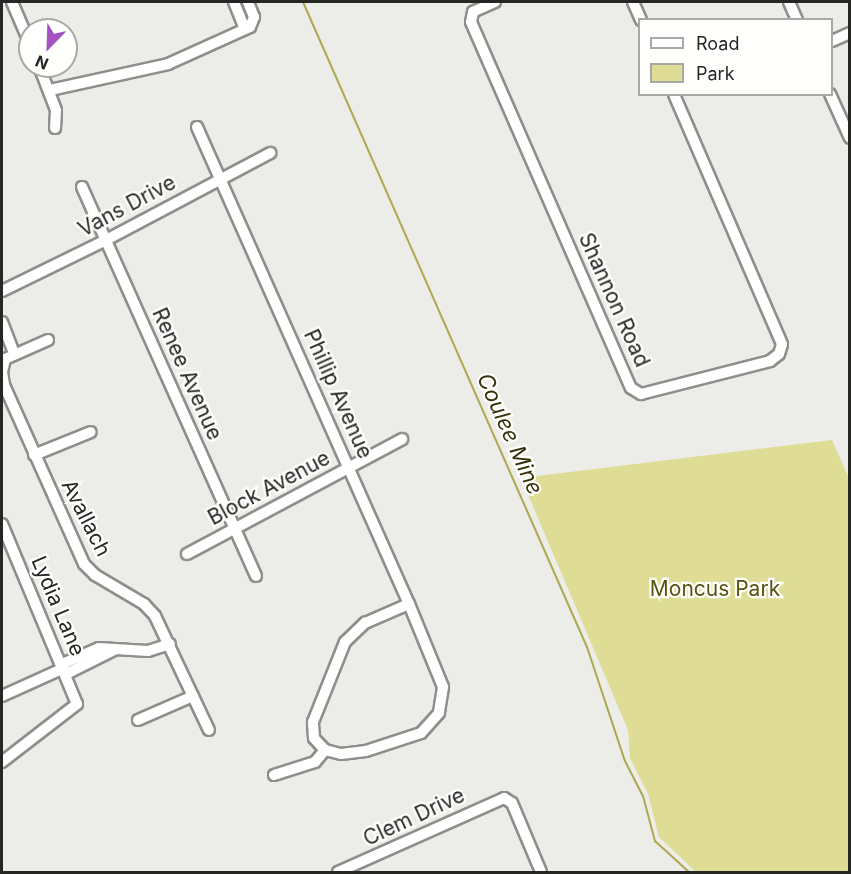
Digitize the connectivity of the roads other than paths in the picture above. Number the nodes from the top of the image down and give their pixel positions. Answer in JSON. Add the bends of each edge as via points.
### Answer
{"nodes":[{"id":1,"x":12,"y":2,"type":"edge"},
{"id":2,"x":234,"y":2,"type":"edge"},
{"id":3,"x":248,"y":2,"type":"edge"},
{"id":4,"x":495,"y":2,"type":"edge"},
{"id":5,"x":633,"y":2,"type":"edge"},
{"id":6,"x":789,"y":2,"type":"edge"},
{"id":7,"x":19,"y":18,"type":"edge"},
{"id":8,"x":640,"y":18,"type":"edge"},
{"id":9,"x":796,"y":18,"type":"edge"},
{"id":10,"x":250,"y":25,"type":"junction"},
{"id":11,"x":849,"y":33,"type":"edge"},
{"id":12,"x":833,"y":40,"type":"edge"},
{"id":13,"x":44,"y":78,"type":"edge"},
{"id":14,"x":50,"y":90,"type":"junction"},
{"id":15,"x":675,"y":96,"type":"edge"},
{"id":16,"x":831,"y":96,"type":"edge"},
{"id":17,"x":197,"y":127,"type":"dead end"},
{"id":18,"x":55,"y":128,"type":"dead end"},
{"id":19,"x":849,"y":138,"type":"edge"},
{"id":20,"x":270,"y":153,"type":"dead end"},
{"id":21,"x":220,"y":178,"type":"junction"},
{"id":22,"x":82,"y":187,"type":"dead end"},
{"id":23,"x":106,"y":240,"type":"junction"},
{"id":24,"x":2,"y":291,"type":"edge"},
{"id":25,"x":2,"y":322,"type":"edge"},
{"id":26,"x":48,"y":340,"type":"dead end"},
{"id":27,"x":7,"y":354,"type":"edge"},
{"id":28,"x":91,"y":432,"type":"dead end"},
{"id":29,"x":402,"y":439,"type":"dead end"},
{"id":30,"x":34,"y":455,"type":"junction"},
{"id":31,"x":349,"y":467,"type":"junction"},
{"id":32,"x":2,"y":524,"type":"edge"},
{"id":33,"x":234,"y":528,"type":"junction"},
{"id":34,"x":187,"y":554,"type":"dead end"},
{"id":35,"x":256,"y":576,"type":"dead end"},
{"id":36,"x":409,"y":604,"type":"junction"},
{"id":37,"x":170,"y":644,"type":"junction"},
{"id":38,"x":64,"y":669,"type":"junction"},
{"id":39,"x":2,"y":696,"type":"edge"},
{"id":40,"x":193,"y":696,"type":"junction"},
{"id":41,"x":138,"y":720,"type":"dead end"},
{"id":42,"x":209,"y":730,"type":"dead end"},
{"id":43,"x":325,"y":750,"type":"junction"},
{"id":44,"x":2,"y":762,"type":"edge"},
{"id":45,"x":274,"y":775,"type":"dead end"},
{"id":46,"x":338,"y":873,"type":"edge"},
{"id":47,"x":541,"y":873,"type":"edge"}],
"edges":[{"from":1,"to":7,"type":"street"},
{"from":2,"to":10,"type":"street"},
{"from":3,"to":10,"type":"street"},
{"from":4,"to":15,"type":"street","name":"Shannon Road","via":[[473,12],[471,22],[631,387],[641,394],[770,361],[779,354],[782,344]]},
{"from":5,"to":8,"type":"street"},
{"from":6,"to":9,"type":"street"},
{"from":10,"to":14,"type":"street","via":[[168,64]]},
{"from":11,"to":12,"type":"street"},
{"from":13,"to":14,"type":"street"},
{"from":14,"to":18,"type":"street","via":[[56,110]]},
{"from":16,"to":19,"type":"street"},
{"from":17,"to":21,"type":"street","name":"Phillip Avenue"},
{"from":20,"to":21,"type":"street","name":"Vans Drive"},
{"from":21,"to":23,"type":"street","name":"Vans Drive"},
{"from":21,"to":31,"type":"street","name":"Phillip Avenue"},
{"from":22,"to":23,"type":"street","name":"Renee Avenue"},
{"from":23,"to":24,"type":"street","name":"Vans Drive"},
{"from":23,"to":33,"type":"street","name":"Renee Avenue"},
{"from":25,"to":27,"type":"street","name":"Avallach"},
{"from":26,"to":27,"type":"street"},
{"from":27,"to":30,"type":"street","name":"Avallach","via":[[2,372],[4,385]]},
{"from":28,"to":30,"type":"street"},
{"from":29,"to":31,"type":"street","name":"Block Avenue"},
{"from":30,"to":37,"type":"street","name":"Avallach","via":[[84,564],[95,575],[144,604]]},
{"from":31,"to":33,"type":"street","name":"Block Avenue"},
{"from":31,"to":36,"type":"street","name":"Phillip Avenue"},
{"from":32,"to":38,"type":"street","name":"Lydia Lane"},
{"from":33,"to":34,"type":"street","name":"Block Avenue"},
{"from":33,"to":35,"type":"street","name":"Renee Avenue"},
{"from":36,"to":43,"type":"street","via":[[365,623],[345,642],[313,722],[314,738]]},
{"from":36,"to":43,"type":"street","name":"Phillip Avenue","via":[[441,678],[442,705],[434,721],[421,733],[374,750],[341,754]]},
{"from":37,"to":38,"type":"street","via":[[148,651],[117,649]]},
{"from":37,"to":40,"type":"street","name":"Avallach"},
{"from":38,"to":39,"type":"street"},
{"from":38,"to":44,"type":"street","name":"Lydia Lane","via":[[77,704]]},
{"from":40,"to":41,"type":"street"},
{"from":40,"to":42,"type":"street","name":"Avallach"},
{"from":43,"to":45,"type":"street","via":[[315,762]]},
{"from":46,"to":47,"type":"street","name":"Clem Drive","via":[[507,798]]}]}
